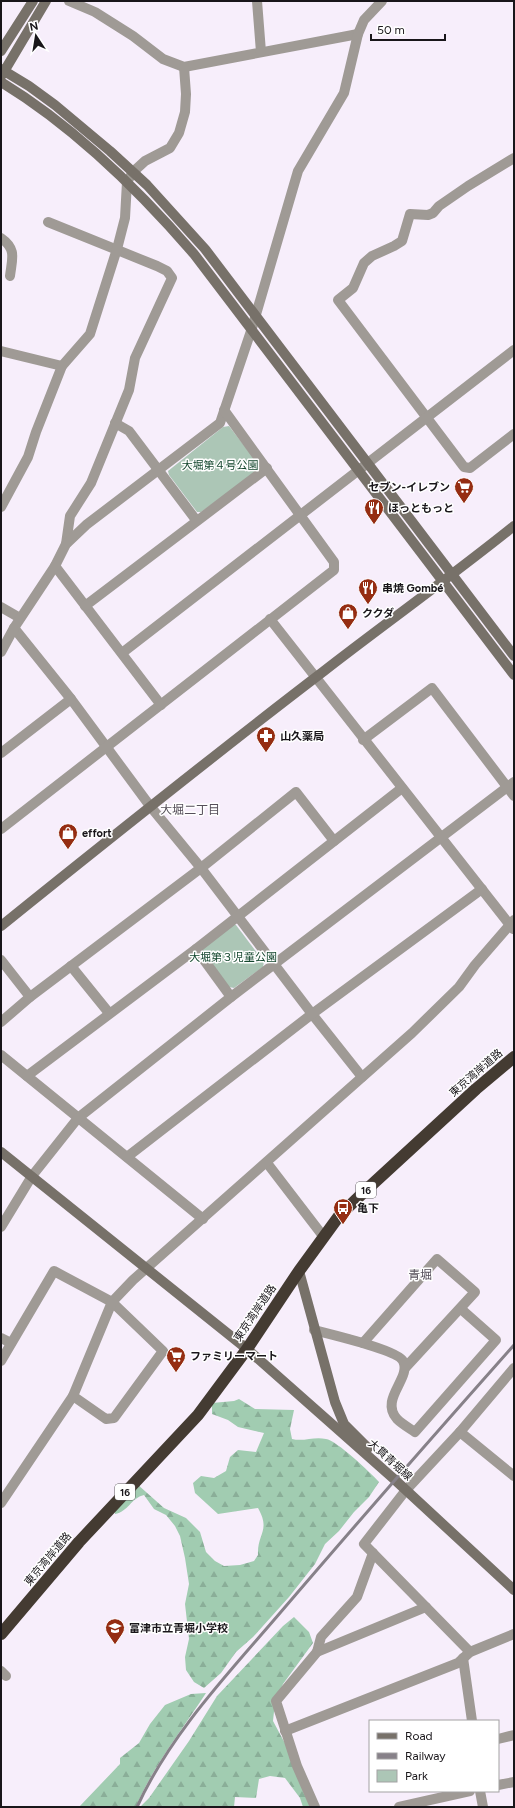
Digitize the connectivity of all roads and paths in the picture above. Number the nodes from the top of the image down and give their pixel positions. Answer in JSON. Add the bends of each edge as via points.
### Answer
{"nodes":[{"id":1,"x":33,"y":1,"type":"edge"},
{"id":2,"x":46,"y":1,"type":"edge"},
{"id":3,"x":69,"y":1,"type":"edge"},
{"id":4,"x":257,"y":1,"type":"edge"},
{"id":5,"x":382,"y":1,"type":"edge"},
{"id":6,"x":358,"y":34,"type":"junction"},
{"id":7,"x":1,"y":51,"type":"edge"},
{"id":8,"x":261,"y":52,"type":"junction"},
{"id":9,"x":184,"y":67,"type":"junction"},
{"id":10,"x":2,"y":72,"type":"edge"},
{"id":11,"x":1,"y":82,"type":"edge"},
{"id":12,"x":514,"y":158,"type":"edge"},
{"id":13,"x":134,"y":172,"type":"junction"},
{"id":14,"x":127,"y":182,"type":"junction"},
{"id":15,"x":48,"y":222,"type":"dead end"},
{"id":16,"x":1,"y":238,"type":"edge"},
{"id":17,"x":117,"y":249,"type":"junction"},
{"id":18,"x":10,"y":276,"type":"dead end"},
{"id":19,"x":255,"y":315,"type":"junction"},
{"id":20,"x":252,"y":328,"type":"junction"},
{"id":21,"x":514,"y":350,"type":"edge"},
{"id":22,"x":1,"y":351,"type":"edge"},
{"id":23,"x":62,"y":366,"type":"junction"},
{"id":24,"x":224,"y":410,"type":"junction"},
{"id":25,"x":426,"y":417,"type":"junction"},
{"id":26,"x":115,"y":423,"type":"junction"},
{"id":27,"x":514,"y":434,"type":"edge"},
{"id":28,"x":368,"y":463,"type":"junction"},
{"id":29,"x":267,"y":468,"type":"junction"},
{"id":30,"x":158,"y":470,"type":"junction"},
{"id":31,"x":359,"y":470,"type":"junction"},
{"id":32,"x":1,"y":507,"type":"edge"},
{"id":33,"x":300,"y":514,"type":"junction"},
{"id":34,"x":196,"y":520,"type":"junction"},
{"id":35,"x":514,"y":526,"type":"edge"},
{"id":36,"x":66,"y":544,"type":"junction"},
{"id":37,"x":54,"y":566,"type":"junction"},
{"id":38,"x":453,"y":575,"type":"junction"},
{"id":39,"x":444,"y":582,"type":"junction"},
{"id":40,"x":85,"y":606,"type":"junction"},
{"id":41,"x":1,"y":607,"type":"edge"},
{"id":42,"x":20,"y":618,"type":"junction"},
{"id":43,"x":270,"y":619,"type":"junction"},
{"id":44,"x":14,"y":628,"type":"junction"},
{"id":45,"x":1,"y":652,"type":"edge"},
{"id":46,"x":122,"y":653,"type":"junction"},
{"id":47,"x":514,"y":656,"type":"edge"},
{"id":48,"x":514,"y":675,"type":"edge"},
{"id":49,"x":315,"y":678,"type":"junction"},
{"id":50,"x":71,"y":699,"type":"junction"},
{"id":51,"x":161,"y":705,"type":"junction"},
{"id":52,"x":363,"y":740,"type":"junction"},
{"id":53,"x":106,"y":748,"type":"junction"},
{"id":54,"x":1,"y":753,"type":"edge"},
{"id":55,"x":510,"y":784,"type":"edge"},
{"id":56,"x":402,"y":788,"type":"junction"},
{"id":57,"x":514,"y":796,"type":"edge"},
{"id":58,"x":150,"y":806,"type":"junction"},
{"id":59,"x":1,"y":828,"type":"edge"},
{"id":60,"x":442,"y":837,"type":"junction"},
{"id":61,"x":334,"y":840,"type":"junction"},
{"id":62,"x":201,"y":868,"type":"junction"},
{"id":63,"x":482,"y":889,"type":"junction"},
{"id":64,"x":238,"y":916,"type":"junction"},
{"id":65,"x":512,"y":925,"type":"edge"},
{"id":66,"x":1,"y":926,"type":"edge"},
{"id":67,"x":196,"y":949,"type":"junction"},
{"id":68,"x":1,"y":960,"type":"edge"},
{"id":69,"x":275,"y":964,"type":"junction"},
{"id":70,"x":71,"y":966,"type":"junction"},
{"id":71,"x":30,"y":997,"type":"junction"},
{"id":72,"x":231,"y":997,"type":"junction"},
{"id":73,"x":109,"y":1014,"type":"junction"},
{"id":74,"x":312,"y":1014,"type":"junction"},
{"id":75,"x":1,"y":1022,"type":"edge"},
{"id":76,"x":1,"y":1055,"type":"edge"},
{"id":77,"x":514,"y":1057,"type":"edge"},
{"id":78,"x":27,"y":1076,"type":"junction"},
{"id":79,"x":362,"y":1077,"type":"junction"},
{"id":80,"x":78,"y":1118,"type":"junction"},
{"id":81,"x":1,"y":1152,"type":"edge"},
{"id":82,"x":127,"y":1157,"type":"junction"},
{"id":83,"x":267,"y":1163,"type":"junction"},
{"id":84,"x":32,"y":1176,"type":"junction"},
{"id":85,"x":203,"y":1219,"type":"junction"},
{"id":86,"x":1,"y":1227,"type":"edge"},
{"id":87,"x":323,"y":1236,"type":"junction"},
{"id":88,"x":147,"y":1268,"type":"junction"},
{"id":89,"x":299,"y":1271,"type":"junction"},
{"id":90,"x":112,"y":1302,"type":"junction"},
{"id":91,"x":461,"y":1309,"type":"junction"},
{"id":92,"x":314,"y":1330,"type":"junction"},
{"id":93,"x":1,"y":1338,"type":"edge"},
{"id":94,"x":11,"y":1343,"type":"junction"},
{"id":95,"x":363,"y":1343,"type":"junction"},
{"id":96,"x":247,"y":1349,"type":"junction"},
{"id":97,"x":1,"y":1361,"type":"edge"},
{"id":98,"x":405,"y":1368,"type":"junction"},
{"id":99,"x":514,"y":1368,"type":"edge"},
{"id":100,"x":73,"y":1396,"type":"junction"},
{"id":101,"x":460,"y":1432,"type":"junction"},
{"id":102,"x":514,"y":1476,"type":"edge"},
{"id":103,"x":394,"y":1479,"type":"junction"},
{"id":104,"x":406,"y":1490,"type":"junction"},
{"id":105,"x":1,"y":1504,"type":"edge"},
{"id":106,"x":373,"y":1553,"type":"junction"},
{"id":107,"x":514,"y":1590,"type":"edge"},
{"id":108,"x":426,"y":1607,"type":"junction"},
{"id":109,"x":1,"y":1634,"type":"edge"},
{"id":110,"x":514,"y":1634,"type":"edge"},
{"id":111,"x":317,"y":1652,"type":"junction"},
{"id":112,"x":466,"y":1655,"type":"junction"},
{"id":113,"x":472,"y":1720,"type":"edge"},
{"id":114,"x":285,"y":1731,"type":"junction"},
{"id":115,"x":514,"y":1735,"type":"edge"},
{"id":116,"x":499,"y":1739,"type":"edge"},
{"id":117,"x":514,"y":1782,"type":"edge"},
{"id":118,"x":499,"y":1785,"type":"edge"},
{"id":119,"x":466,"y":1792,"type":"edge"},
{"id":120,"x":480,"y":1792,"type":"edge"},
{"id":121,"x":315,"y":1807,"type":"edge"},
{"id":122,"x":399,"y":1807,"type":"edge"},
{"id":123,"x":483,"y":1807,"type":"edge"}],
"edges":[{"from":1,"to":7,"type":"street"},
{"from":2,"to":10,"type":"street"},
{"from":3,"to":9,"type":"street","via":[[95,12],[163,59]]},
{"from":4,"to":8,"type":"street"},
{"from":5,"to":6,"type":"street","via":[[364,20]]},
{"from":6,"to":8,"type":"street"},
{"from":6,"to":19,"type":"street","via":[[344,93],[298,171]]},
{"from":8,"to":9,"type":"street"},
{"from":9,"to":13,"type":"street","via":[[185,112],[179,133],[170,148],[145,162]]},
{"from":10,"to":13,"type":"street","via":[[29,86]]},
{"from":11,"to":14,"type":"street","via":[[52,117]]},
{"from":12,"to":25,"type":"street","via":[[468,186],[433,213],[410,214],[402,241],[368,260],[360,269],[353,288],[338,300]]},
{"from":13,"to":14,"type":"street"},
{"from":13,"to":19,"type":"street","via":[[206,249]]},
{"from":14,"to":17,"type":"street","via":[[125,218]]},
{"from":14,"to":20,"type":"street","via":[[194,254]]},
{"from":15,"to":17,"type":"street"},
{"from":16,"to":18,"type":"street","via":[[9,244],[13,253]]},
{"from":17,"to":23,"type":"street","via":[[90,334]]},
{"from":17,"to":26,"type":"street","via":[[167,271],[172,278],[135,358],[129,390]]},
{"from":19,"to":20,"type":"street"},
{"from":19,"to":28,"type":"street"},
{"from":20,"to":24,"type":"street"},
{"from":20,"to":31,"type":"street"},
{"from":21,"to":25,"type":"street"},
{"from":22,"to":23,"type":"street"},
{"from":23,"to":32,"type":"street","via":[[28,457]]},
{"from":24,"to":29,"type":"street"},
{"from":24,"to":30,"type":"street","via":[[220,423]]},
{"from":25,"to":27,"type":"street","via":[[464,467],[470,468]]},
{"from":25,"to":28,"type":"street"},
{"from":26,"to":30,"type":"street","via":[[128,431]]},
{"from":26,"to":36,"type":"street","via":[[91,483],[70,516]]},
{"from":28,"to":31,"type":"street"},
{"from":28,"to":38,"type":"street"},
{"from":29,"to":33,"type":"street"},
{"from":29,"to":34,"type":"street"},
{"from":30,"to":34,"type":"street"},
{"from":30,"to":36,"type":"street","via":[[86,525]]},
{"from":31,"to":33,"type":"street"},
{"from":31,"to":39,"type":"street"},
{"from":33,"to":43,"type":"street","via":[[335,565],[334,570]]},
{"from":33,"to":46,"type":"street"},
{"from":34,"to":40,"type":"street"},
{"from":35,"to":38,"type":"street"},
{"from":36,"to":37,"type":"street"},
{"from":37,"to":40,"type":"street"},
{"from":37,"to":42,"type":"street"},
{"from":38,"to":39,"type":"street"},
{"from":38,"to":47,"type":"street"},
{"from":39,"to":48,"type":"street"},
{"from":39,"to":49,"type":"street"},
{"from":40,"to":46,"type":"street"},
{"from":41,"to":42,"type":"street"},
{"from":42,"to":44,"type":"street"},
{"from":43,"to":49,"type":"street"},
{"from":43,"to":51,"type":"street"},
{"from":44,"to":45,"type":"street"},
{"from":44,"to":50,"type":"street"},
{"from":46,"to":51,"type":"street"},
{"from":49,"to":52,"type":"street"},
{"from":49,"to":58,"type":"street"},
{"from":50,"to":53,"type":"street"},
{"from":50,"to":54,"type":"street"},
{"from":51,"to":53,"type":"street"},
{"from":52,"to":55,"type":"street","via":[[432,688]]},
{"from":52,"to":56,"type":"street"},
{"from":53,"to":58,"type":"street"},
{"from":53,"to":59,"type":"street"},
{"from":55,"to":57,"type":"street"},
{"from":55,"to":60,"type":"street"},
{"from":56,"to":60,"type":"street"},
{"from":56,"to":61,"type":"street"},
{"from":58,"to":62,"type":"street"},
{"from":58,"to":66,"type":"street"},
{"from":60,"to":63,"type":"street"},
{"from":60,"to":69,"type":"street"},
{"from":61,"to":62,"type":"street","via":[[296,792]]},
{"from":61,"to":64,"type":"street"},
{"from":62,"to":64,"type":"street"},
{"from":62,"to":70,"type":"street"},
{"from":63,"to":65,"type":"street"},
{"from":63,"to":74,"type":"street"},
{"from":64,"to":67,"type":"street"},
{"from":64,"to":69,"type":"street"},
{"from":65,"to":79,"type":"street","via":[[459,987]]},
{"from":67,"to":72,"type":"street"},
{"from":67,"to":73,"type":"street"},
{"from":68,"to":71,"type":"street"},
{"from":69,"to":72,"type":"street"},
{"from":69,"to":74,"type":"street"},
{"from":70,"to":71,"type":"street"},
{"from":70,"to":73,"type":"street"},
{"from":71,"to":75,"type":"street"},
{"from":72,"to":80,"type":"street"},
{"from":73,"to":78,"type":"street"},
{"from":74,"to":79,"type":"street"},
{"from":74,"to":82,"type":"street"},
{"from":76,"to":78,"type":"street"},
{"from":77,"to":87,"type":"highway","name":"東京湾岸道路","number":"16","via":[[365,1191]]},
{"from":78,"to":80,"type":"street"},
{"from":79,"to":83,"type":"street"},
{"from":80,"to":82,"type":"street"},
{"from":80,"to":84,"type":"street"},
{"from":81,"to":84,"type":"street","name":"大貫青堀線"},
{"from":82,"to":85,"type":"street"},
{"from":83,"to":85,"type":"street"},
{"from":83,"to":87,"type":"street"},
{"from":84,"to":86,"type":"street"},
{"from":84,"to":88,"type":"street","name":"大貫青堀線"},
{"from":85,"to":88,"type":"street"},
{"from":87,"to":89,"type":"highway","name":"東京湾岸道路","number":"16"},
{"from":88,"to":90,"type":"street"},
{"from":88,"to":96,"type":"street","name":"大貫青堀線"},
{"from":89,"to":92,"type":"street"},
{"from":89,"to":96,"type":"highway","name":"東京湾岸道路","number":"16"},
{"from":90,"to":94,"type":"street","via":[[54,1272]]},
{"from":90,"to":100,"type":"street"},
{"from":90,"to":100,"type":"street","via":[[164,1351],[114,1418],[106,1419]]},
{"from":91,"to":95,"type":"street","via":[[475,1292],[437,1259]]},
{"from":91,"to":98,"type":"street"},
{"from":91,"to":98,"type":"street","via":[[496,1340],[415,1432],[398,1419],[392,1410],[392,1400]]},
{"from":92,"to":95,"type":"street"},
{"from":92,"to":103,"type":"street","via":[[344,1424],[392,1472]]},
{"from":93,"to":94,"type":"street"},
{"from":94,"to":97,"type":"street"},
{"from":95,"to":98,"type":"street","via":[[398,1356]]},
{"from":96,"to":103,"type":"street","name":"大貫青堀線"},
{"from":96,"to":109,"type":"highway","name":"東京湾岸道路","number":"16","via":[[198,1415],[79,1542]]},
{"from":99,"to":101,"type":"street"},
{"from":100,"to":105,"type":"street"},
{"from":101,"to":102,"type":"street"},
{"from":101,"to":104,"type":"street"},
{"from":103,"to":104,"type":"street","name":"大貫青堀線"},
{"from":104,"to":106,"type":"street","via":[[364,1544]]},
{"from":104,"to":107,"type":"street","name":"大貫青堀線"},
{"from":106,"to":108,"type":"street"},
{"from":106,"to":111,"type":"street","via":[[357,1598],[321,1637]]},
{"from":108,"to":111,"type":"street"},
{"from":108,"to":112,"type":"street"},
{"from":110,"to":112,"type":"street"},
{"from":111,"to":114,"type":"street","via":[[276,1701]]},
{"from":112,"to":113,"type":"street"},
{"from":112,"to":114,"type":"street","via":[[458,1663]]},
{"from":114,"to":121,"type":"street"},
{"from":115,"to":116,"type":"street"},
{"from":117,"to":118,"type":"street"},
{"from":119,"to":122,"type":"street"},
{"from":120,"to":123,"type":"street"}]}
